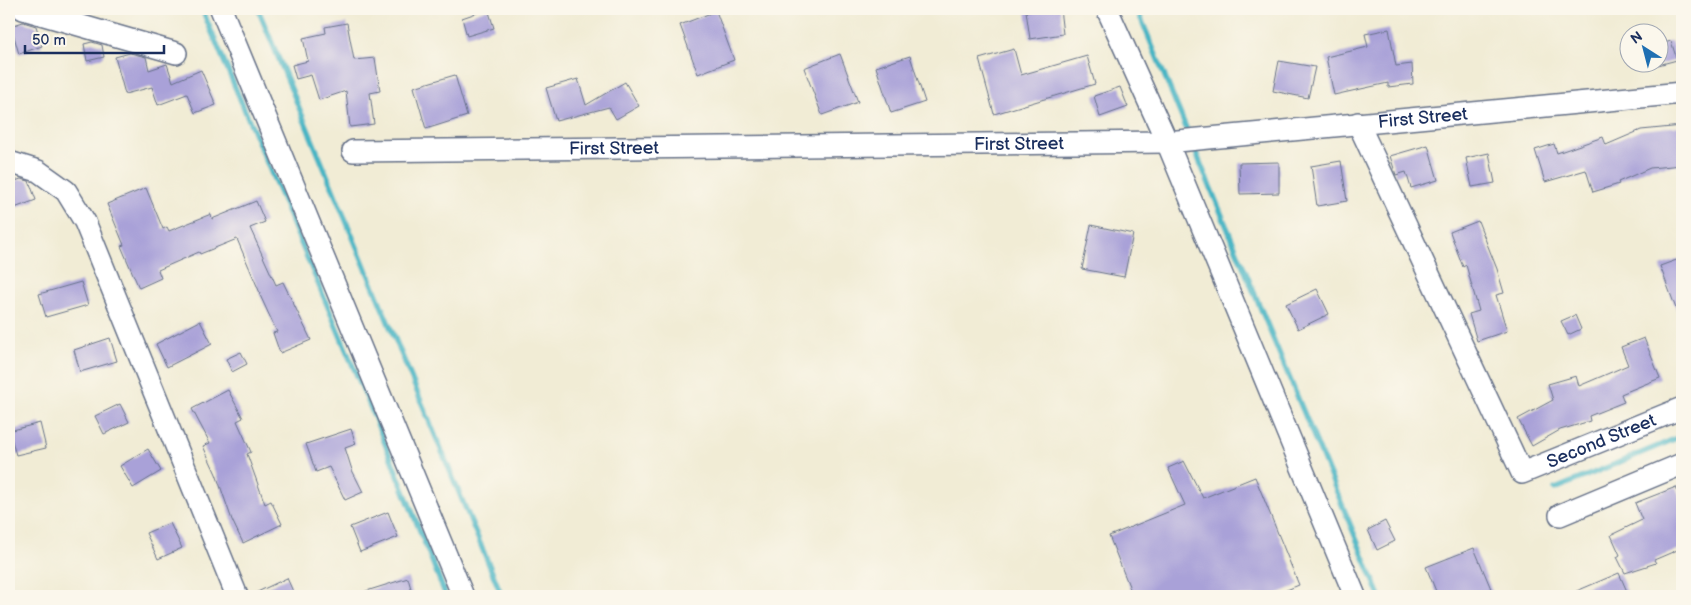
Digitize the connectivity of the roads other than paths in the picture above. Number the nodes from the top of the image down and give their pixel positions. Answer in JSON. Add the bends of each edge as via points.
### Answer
{"nodes":[{"id":1,"x":23,"y":9,"type":"edge"},
{"id":2,"x":221,"y":9,"type":"edge"},
{"id":3,"x":1108,"y":9,"type":"edge"},
{"id":4,"x":176,"y":53,"type":"dead end"},
{"id":5,"x":1682,"y":93,"type":"edge"},
{"id":6,"x":1358,"y":123,"type":"junction"},
{"id":7,"x":1167,"y":142,"type":"junction"},
{"id":8,"x":353,"y":151,"type":"dead end"},
{"id":9,"x":9,"y":162,"type":"edge"},
{"id":10,"x":1682,"y":408,"type":"edge"},
{"id":11,"x":1682,"y":464,"type":"edge"},
{"id":12,"x":1560,"y":515,"type":"dead end"},
{"id":13,"x":237,"y":596,"type":"edge"},
{"id":14,"x":463,"y":596,"type":"edge"},
{"id":15,"x":1355,"y":596,"type":"edge"}],
"edges":[{"from":1,"to":4,"type":"street"},
{"from":2,"to":14,"type":"street"},
{"from":3,"to":7,"type":"street"},
{"from":5,"to":6,"type":"street","name":"First Street"},
{"from":6,"to":7,"type":"street","name":"First Street"},
{"from":6,"to":10,"type":"street","name":"Second Street","via":[[1522,473]]},
{"from":7,"to":8,"type":"street","name":"First Street"},
{"from":7,"to":15,"type":"street"},
{"from":9,"to":13,"type":"street","via":[[38,171],[66,191],[85,222]]},
{"from":11,"to":12,"type":"street"}]}
